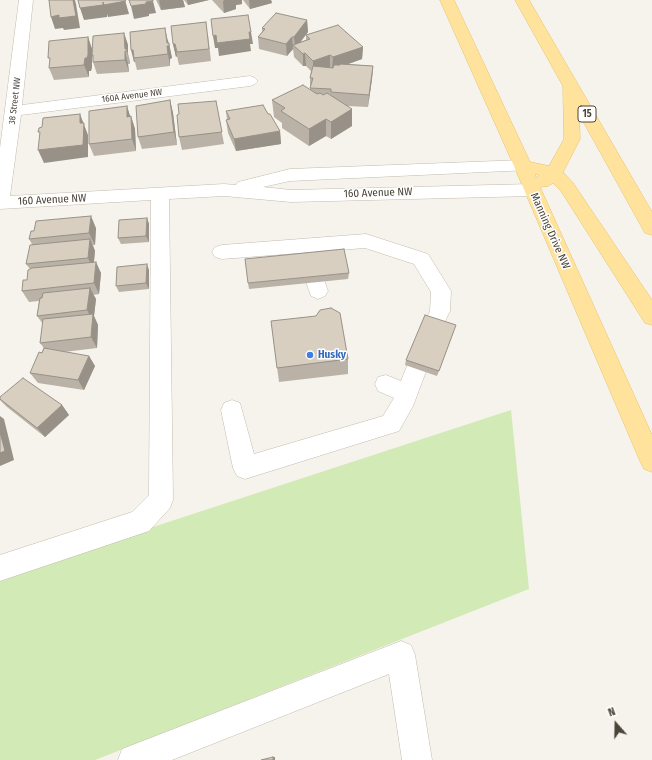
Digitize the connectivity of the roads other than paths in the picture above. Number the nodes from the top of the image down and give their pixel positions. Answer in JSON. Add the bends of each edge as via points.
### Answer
{"nodes":[{"id":1,"x":26,"y":0,"type":"edge"},
{"id":2,"x":447,"y":0,"type":"edge"},
{"id":3,"x":522,"y":0,"type":"edge"},
{"id":4,"x":250,"y":81,"type":"dead end"},
{"id":5,"x":570,"y":84,"type":"junction"},
{"id":6,"x":14,"y":111,"type":"junction"},
{"id":7,"x":523,"y":166,"type":"junction"},
{"id":8,"x":554,"y":173,"type":"junction"},
{"id":9,"x":224,"y":190,"type":"junction"},
{"id":10,"x":532,"y":190,"type":"junction"},
{"id":11,"x":160,"y":194,"type":"junction"},
{"id":12,"x":0,"y":202,"type":"edge"},
{"id":13,"x":652,"y":228,"type":"edge"},
{"id":14,"x":222,"y":252,"type":"dead end"},
{"id":15,"x":652,"y":317,"type":"edge"},
{"id":16,"x":434,"y":324,"type":"edge"},
{"id":17,"x":416,"y":369,"type":"edge"},
{"id":18,"x":386,"y":384,"type":"dead end"},
{"id":19,"x":407,"y":394,"type":"junction"},
{"id":20,"x":232,"y":410,"type":"dead end"},
{"id":21,"x":652,"y":461,"type":"edge"},
{"id":22,"x":0,"y":568,"type":"edge"},
{"id":23,"x":133,"y":760,"type":"edge"},
{"id":24,"x":417,"y":760,"type":"edge"}],
"edges":[{"from":1,"to":6,"type":"street","name":"38 Street NW"},
{"from":2,"to":7,"type":"main road","name":"Manning Drive NW"},
{"from":3,"to":5,"type":"main road","number":"15"},
{"from":4,"to":6,"type":"street","name":"160A Avenue NW"},
{"from":5,"to":8,"type":"main road","via":[[572,139]]},
{"from":5,"to":13,"type":"main road","number":"15"},
{"from":6,"to":12,"type":"street","name":"38 Street NW"},
{"from":7,"to":8,"type":"main road"},
{"from":7,"to":9,"type":"street","name":"160 Avenue NW","via":[[290,175]]},
{"from":7,"to":10,"type":"main road","name":"Manning Drive NW"},
{"from":8,"to":10,"type":"main road"},
{"from":8,"to":15,"type":"main road","via":[[567,187]]},
{"from":9,"to":10,"type":"street","name":"160 Avenue NW","via":[[291,196]]},
{"from":9,"to":11,"type":"street","name":"160 Avenue NW"},
{"from":10,"to":21,"type":"main road","name":"Manning Drive NW"},
{"from":11,"to":12,"type":"street","name":"160 Avenue NW"},
{"from":11,"to":22,"type":"street","via":[[161,500],[140,522]]},
{"from":14,"to":16,"type":"street","via":[[271,255],[311,252],[366,241],[421,259],[442,291],[440,311]]},
{"from":17,"to":19,"type":"street"},
{"from":18,"to":19,"type":"street"},
{"from":19,"to":20,"type":"street","via":[[392,424],[245,468]]},
{"from":23,"to":24,"type":"street","via":[[402,655]]}]}
